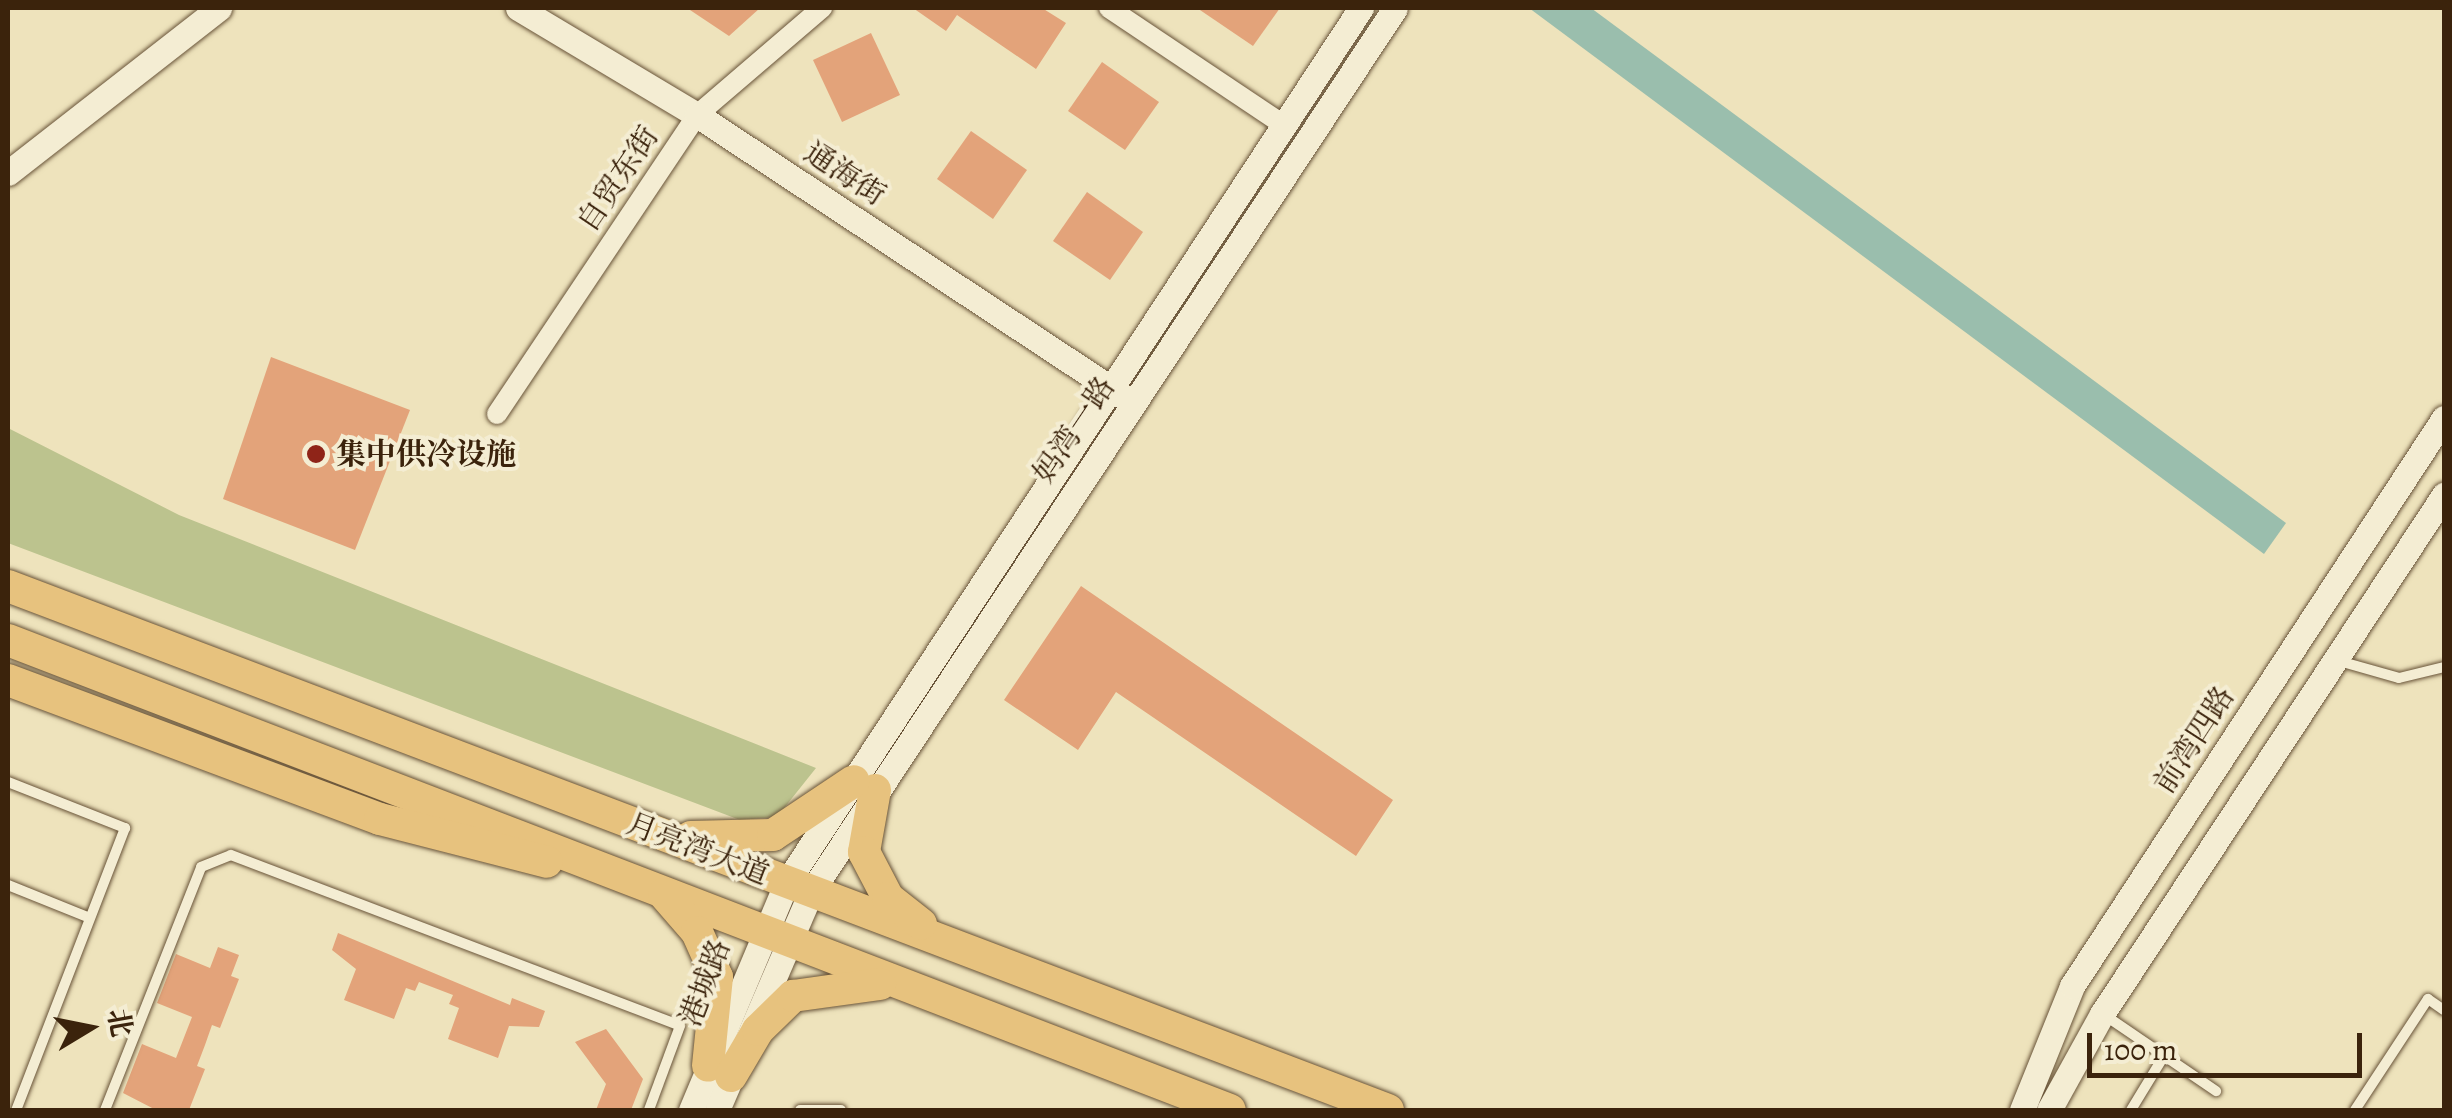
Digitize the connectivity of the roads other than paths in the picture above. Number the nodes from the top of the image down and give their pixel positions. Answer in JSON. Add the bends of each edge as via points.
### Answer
{"nodes":[{"id":1,"x":218,"y":8,"type":"edge"},
{"id":2,"x":518,"y":8,"type":"edge"},
{"id":3,"x":822,"y":8,"type":"edge"},
{"id":4,"x":1109,"y":8,"type":"edge"},
{"id":5,"x":1361,"y":8,"type":"edge"},
{"id":6,"x":1395,"y":8,"type":"edge"},
{"id":7,"x":697,"y":115,"type":"junction"},
{"id":8,"x":1284,"y":125,"type":"junction"},
{"id":9,"x":8,"y":172,"type":"edge"},
{"id":10,"x":1121,"y":395,"type":"junction"},
{"id":11,"x":498,"y":414,"type":"dead end"},
{"id":12,"x":2444,"y":418,"type":"edge"},
{"id":13,"x":2444,"y":494,"type":"edge"},
{"id":14,"x":8,"y":586,"type":"edge"},
{"id":15,"x":8,"y":640,"type":"edge"},
{"id":16,"x":2338,"y":660,"type":"junction"},
{"id":17,"x":2444,"y":667,"type":"edge"},
{"id":18,"x":8,"y":680,"type":"edge"},
{"id":19,"x":8,"y":782,"type":"edge"},
{"id":20,"x":864,"y":786,"type":"junction"},
{"id":21,"x":650,"y":830,"type":"junction"},
{"id":22,"x":642,"y":879,"type":"junction"},
{"id":23,"x":8,"y":885,"type":"edge"},
{"id":24,"x":799,"y":887,"type":"junction"},
{"id":25,"x":90,"y":918,"type":"junction"},
{"id":26,"x":773,"y":935,"type":"junction"},
{"id":27,"x":948,"y":944,"type":"junction"},
{"id":28,"x":921,"y":992,"type":"junction"},
{"id":29,"x":2444,"y":1010,"type":"edge"},
{"id":30,"x":2102,"y":1014,"type":"junction"},
{"id":31,"x":2164,"y":1056,"type":"junction"},
{"id":32,"x":719,"y":1071,"type":"junction"},
{"id":33,"x":2216,"y":1091,"type":"dead end"},
{"id":34,"x":16,"y":1110,"type":"edge"},
{"id":35,"x":105,"y":1110,"type":"edge"},
{"id":36,"x":649,"y":1110,"type":"edge"},
{"id":37,"x":690,"y":1110,"type":"edge"},
{"id":38,"x":717,"y":1110,"type":"edge"},
{"id":39,"x":800,"y":1110,"type":"edge"},
{"id":40,"x":841,"y":1110,"type":"edge"},
{"id":41,"x":1230,"y":1110,"type":"edge"},
{"id":42,"x":1388,"y":1110,"type":"edge"},
{"id":43,"x":2022,"y":1110,"type":"edge"},
{"id":44,"x":2049,"y":1110,"type":"edge"},
{"id":45,"x":2131,"y":1110,"type":"edge"},
{"id":46,"x":2356,"y":1110,"type":"edge"}],
"edges":[{"from":1,"to":9,"type":"street"},
{"from":2,"to":7,"type":"street","name":"通海街"},
{"from":3,"to":7,"type":"street","name":"自贸东街"},
{"from":4,"to":8,"type":"street"},
{"from":5,"to":8,"type":"street","name":"妈湾一路"},
{"from":6,"to":10,"type":"street","name":"妈湾一路"},
{"from":7,"to":10,"type":"street","name":"通海街"},
{"from":7,"to":11,"type":"street","name":"自贸东街"},
{"from":8,"to":10,"type":"street","name":"妈湾一路"},
{"from":10,"to":20,"type":"street","name":"妈湾一路"},
{"from":12,"to":43,"type":"street","name":"前湾四路","via":[[2072,986]]},
{"from":13,"to":16,"type":"street"},
{"from":14,"to":21,"type":"main road","name":"月亮湾大道"},
{"from":15,"to":22,"type":"main road","name":"月亮湾大道"},
{"from":16,"to":17,"type":"lane","via":[[2399,678]]},
{"from":16,"to":30,"type":"street"},
{"from":18,"to":22,"type":"main road","via":[[380,820],[591,873]]},
{"from":19,"to":25,"type":"lane","via":[[125,828]]},
{"from":20,"to":21,"type":"main road","via":[[772,834],[722,839]]},
{"from":20,"to":24,"type":"street","name":"妈湾一路"},
{"from":20,"to":27,"type":"main road","via":[[864,852],[875,879]]},
{"from":21,"to":24,"type":"main road","name":"月亮湾大道"},
{"from":22,"to":26,"type":"main road","name":"月亮湾大道"},
{"from":22,"to":32,"type":"main road","via":[[697,932],[717,977]]},
{"from":23,"to":25,"type":"lane"},
{"from":24,"to":26,"type":"street","name":"港城路"},
{"from":24,"to":27,"type":"main road","name":"月亮湾大道"},
{"from":25,"to":34,"type":"lane"},
{"from":26,"to":28,"type":"main road","name":"月亮湾大道"},
{"from":26,"to":32,"type":"street","name":"港城路"},
{"from":27,"to":42,"type":"main road","name":"月亮湾大道"},
{"from":28,"to":32,"type":"main road","via":[[846,984],[794,996]]},
{"from":28,"to":41,"type":"main road","name":"月亮湾大道"},
{"from":29,"to":46,"type":"lane","via":[[2428,999]]},
{"from":30,"to":31,"type":"lane"},
{"from":30,"to":44,"type":"street"},
{"from":31,"to":33,"type":"lane"},
{"from":31,"to":45,"type":"lane"},
{"from":32,"to":37,"type":"street","name":"港城路"},
{"from":32,"to":38,"type":"street","name":"港城路"},
{"from":35,"to":36,"type":"lane","via":[[201,867],[231,855],[680,1026]]},
{"from":39,"to":40,"type":"lane"}]}
